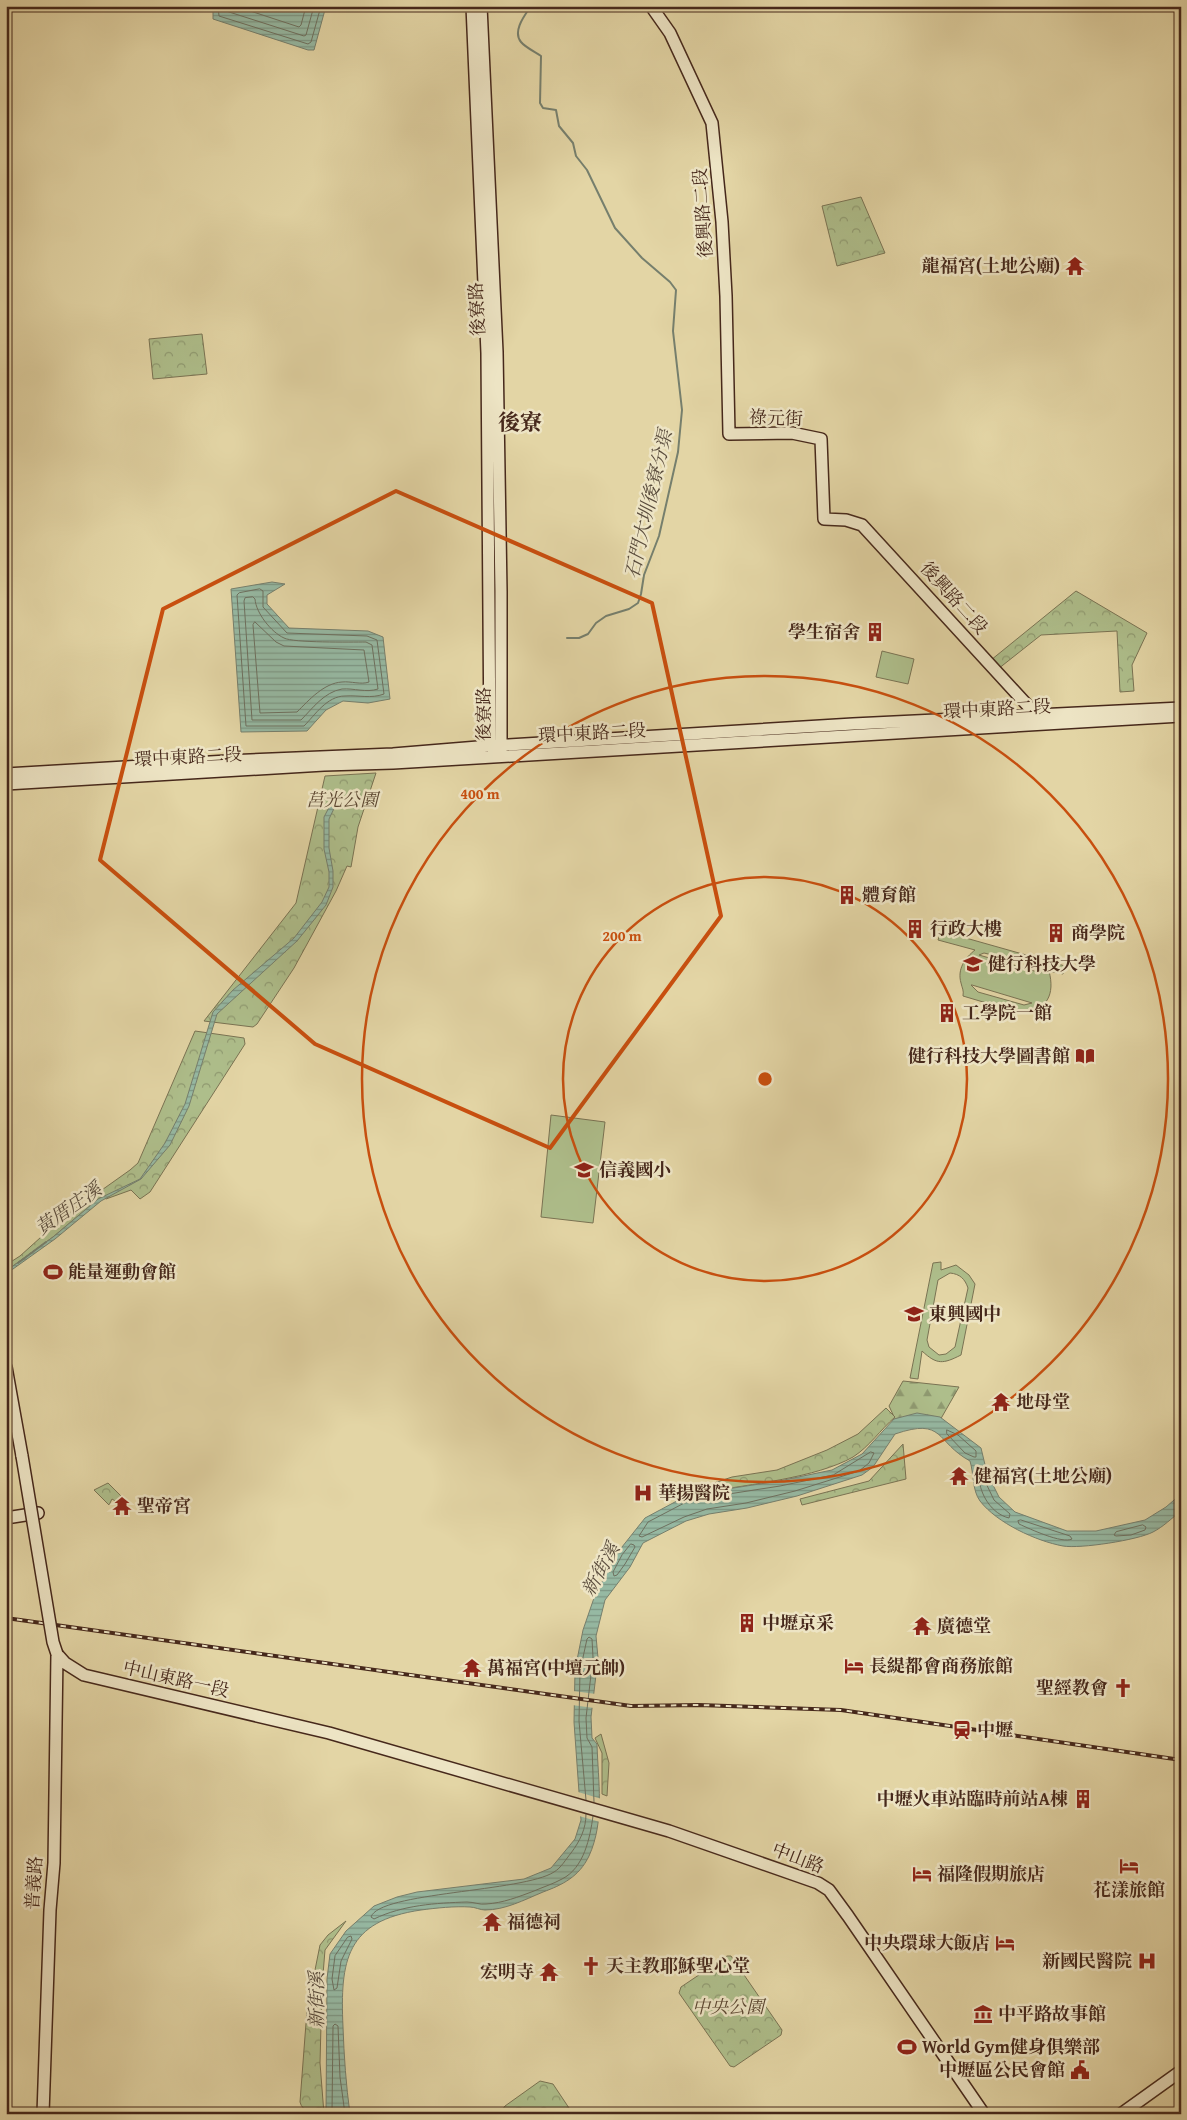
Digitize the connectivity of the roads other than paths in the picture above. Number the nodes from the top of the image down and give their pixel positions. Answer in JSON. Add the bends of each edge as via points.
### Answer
{"nodes":[{"id":1,"x":472,"y":6,"type":"edge"},
{"id":2,"x":481,"y":6,"type":"edge"},
{"id":3,"x":650,"y":6,"type":"edge"},
{"id":4,"x":729,"y":434,"type":"joint"},
{"id":5,"x":824,"y":519,"type":"joint"},
{"id":6,"x":1181,"y":708,"type":"edge"},
{"id":7,"x":1181,"y":716,"type":"edge"},
{"id":8,"x":1040,"y":720,"type":"junction"},
{"id":9,"x":498,"y":749,"type":"junction"},
{"id":10,"x":6,"y":774,"type":"edge"},
{"id":11,"x":6,"y":784,"type":"edge"},
{"id":12,"x":6,"y":1367,"type":"edge"},
{"id":13,"x":38,"y":1513,"type":"dead end"},
{"id":14,"x":6,"y":1518,"type":"edge"},
{"id":15,"x":57,"y":1654,"type":"junction"},
{"id":16,"x":609,"y":1814,"type":"joint"},
{"id":17,"x":1181,"y":2072,"type":"edge"},
{"id":18,"x":43,"y":2114,"type":"edge"},
{"id":19,"x":984,"y":2114,"type":"edge"},
{"id":20,"x":1121,"y":2114,"type":"edge"}],
"edges":[{"from":1,"to":9,"type":"street","name":"後寮路","via":[[487,354]]},
{"from":2,"to":9,"type":"street","name":"後寮路","via":[[497,352]]},
{"from":3,"to":4,"type":"street","name":"後興路二段","via":[[670,33],[712,124],[722,222]]},
{"from":4,"to":5,"type":"street","name":"祿元街","via":[[792,433],[821,438]]},
{"from":5,"to":8,"type":"street","name":"後興路二段","via":[[862,525]]},
{"from":6,"to":8,"type":"street","name":"環中東路二段"},
{"from":7,"to":8,"type":"street","name":"環中東路二段"},
{"from":8,"to":9,"type":"street","name":"環中東路二段","via":[[793,728]]},
{"from":9,"to":10,"type":"street","name":"環中東路二段"},
{"from":9,"to":11,"type":"street","name":"環中東路二段"},
{"from":12,"to":15,"type":"street","bridge":true},
{"from":13,"to":14,"type":"street"},
{"from":15,"to":16,"type":"street","name":"中山東路一段","via":[[84,1675],[329,1733]]},
{"from":15,"to":18,"type":"street","name":"普義路","via":[[54,1863]]},
{"from":16,"to":19,"type":"street","name":"中山路","via":[[779,1868],[829,1890]]},
{"from":17,"to":20,"type":"street"}]}
